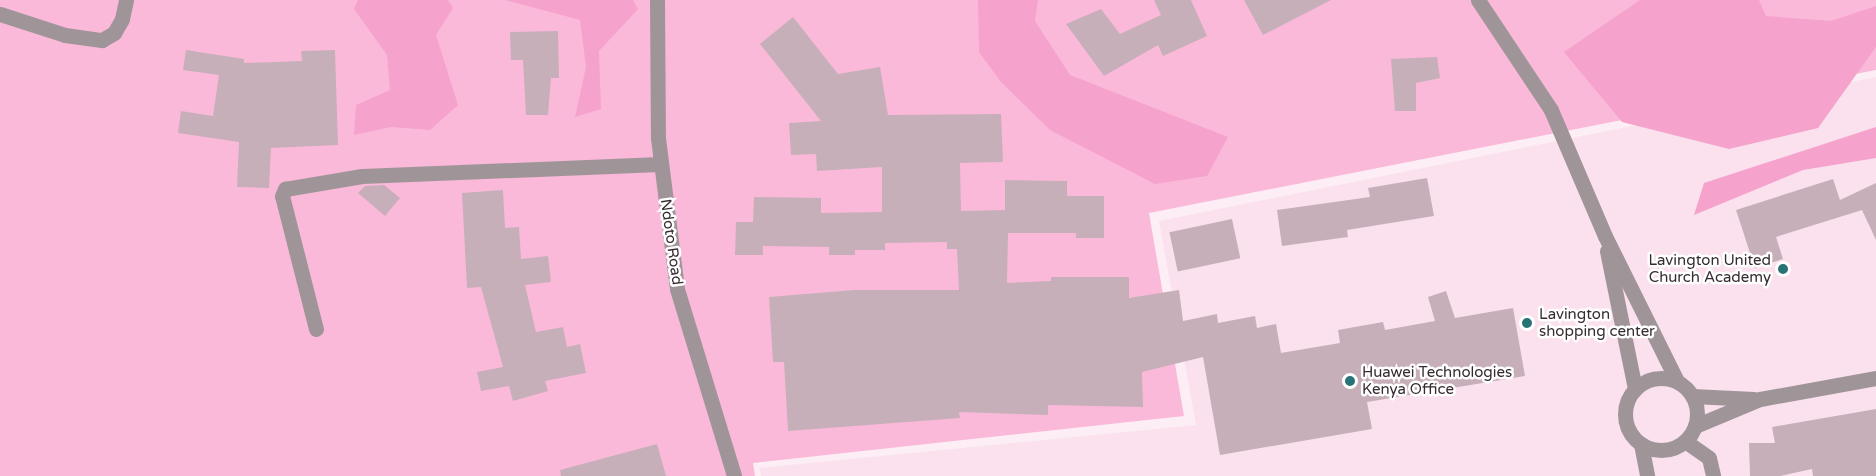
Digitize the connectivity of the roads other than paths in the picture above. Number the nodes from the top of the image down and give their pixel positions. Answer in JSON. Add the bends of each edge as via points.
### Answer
{"nodes":[{"id":1,"x":126,"y":0,"type":"edge"},
{"id":2,"x":657,"y":0,"type":"edge"},
{"id":3,"x":1478,"y":0,"type":"edge"},
{"id":4,"x":0,"y":14,"type":"edge"},
{"id":5,"x":660,"y":164,"type":"junction"},
{"id":6,"x":1605,"y":236,"type":"junction"},
{"id":7,"x":315,"y":329,"type":"dead end"},
{"id":8,"x":1876,"y":378,"type":"edge"},
{"id":9,"x":1677,"y":381,"type":"junction"},
{"id":10,"x":1635,"y":389,"type":"junction"},
{"id":11,"x":1692,"y":396,"type":"junction"},
{"id":12,"x":1760,"y":399,"type":"junction"},
{"id":13,"x":1695,"y":426,"type":"junction"},
{"id":14,"x":1685,"y":441,"type":"junction"},
{"id":15,"x":1641,"y":444,"type":"junction"},
{"id":16,"x":734,"y":476,"type":"edge"},
{"id":17,"x":1647,"y":476,"type":"edge"},
{"id":18,"x":1713,"y":476,"type":"edge"}],
"edges":[{"from":1,"to":4,"type":"street","via":[[122,20],[114,33],[102,40],[65,34]]},
{"from":2,"to":5,"type":"street","name":"Ndoto Road"},
{"from":3,"to":6,"type":"street","via":[[1551,110]]},
{"from":5,"to":7,"type":"street","via":[[362,176],[285,189],[282,196]]},
{"from":5,"to":16,"type":"street","name":"Ndoto Road","via":[[677,289]]},
{"from":6,"to":9,"type":"street"},
{"from":6,"to":10,"type":"street"},
{"from":8,"to":12,"type":"street"},
{"from":9,"to":10,"type":"street","via":[[1654,378]]},
{"from":9,"to":11,"type":"street"},
{"from":10,"to":15,"type":"street","via":[[1626,404],[1626,422]]},
{"from":11,"to":12,"type":"street"},
{"from":11,"to":13,"type":"street","via":[[1697,410]]},
{"from":12,"to":13,"type":"street"},
{"from":13,"to":14,"type":"street"},
{"from":14,"to":15,"type":"street","via":[[1659,450]]},
{"from":14,"to":18,"type":"street","via":[[1709,458]]},
{"from":15,"to":17,"type":"street"}]}
